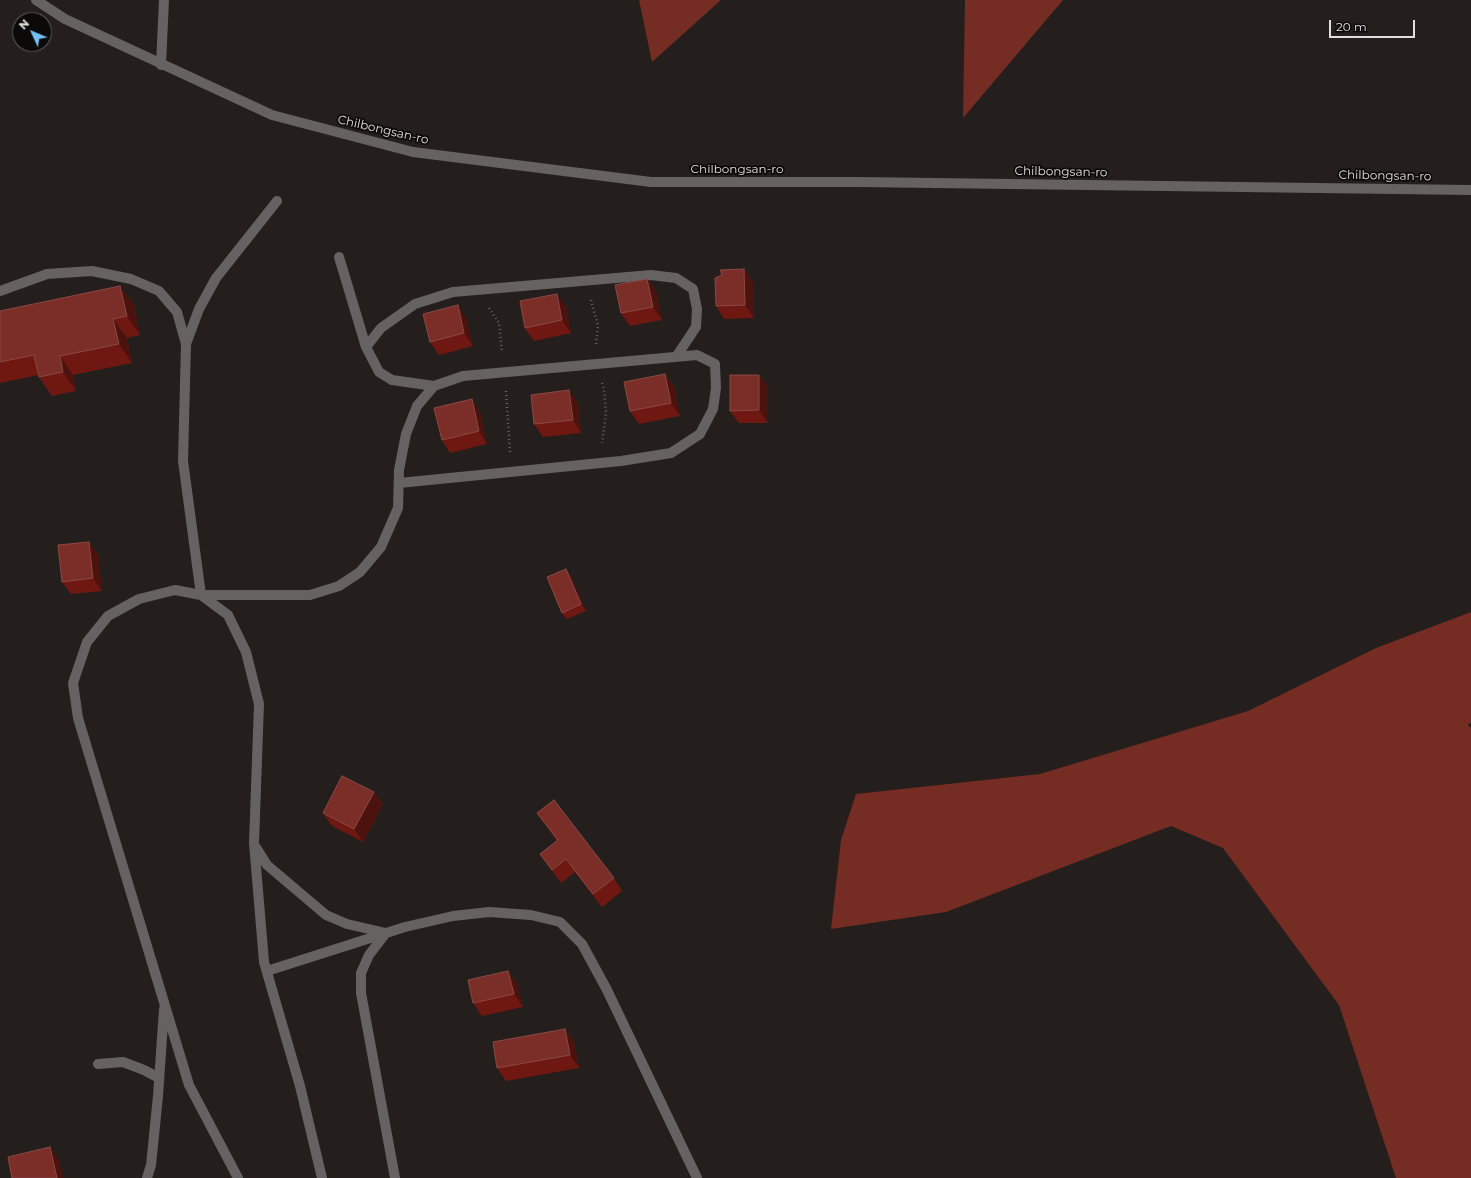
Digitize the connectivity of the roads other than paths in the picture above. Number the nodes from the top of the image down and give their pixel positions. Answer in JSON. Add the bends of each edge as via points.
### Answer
{"nodes":[{"id":1,"x":36,"y":0,"type":"edge"},
{"id":2,"x":164,"y":0,"type":"edge"},
{"id":3,"x":161,"y":64,"type":"junction"},
{"id":4,"x":1471,"y":190,"type":"edge"},
{"id":5,"x":277,"y":201,"type":"dead end"},
{"id":6,"x":339,"y":257,"type":"dead end"},
{"id":7,"x":0,"y":291,"type":"edge"},
{"id":8,"x":186,"y":344,"type":"junction"},
{"id":9,"x":366,"y":347,"type":"junction"},
{"id":10,"x":676,"y":357,"type":"junction"},
{"id":11,"x":434,"y":386,"type":"junction"},
{"id":12,"x":399,"y":484,"type":"junction"},
{"id":13,"x":201,"y":595,"type":"junction"},
{"id":14,"x":254,"y":843,"type":"junction"},
{"id":15,"x":386,"y":933,"type":"junction"},
{"id":16,"x":267,"y":972,"type":"junction"},
{"id":17,"x":165,"y":1003,"type":"junction"},
{"id":18,"x":98,"y":1064,"type":"dead end"},
{"id":19,"x":159,"y":1078,"type":"junction"},
{"id":20,"x":147,"y":1178,"type":"edge"},
{"id":21,"x":238,"y":1178,"type":"edge"},
{"id":22,"x":322,"y":1178,"type":"edge"},
{"id":23,"x":396,"y":1178,"type":"edge"},
{"id":24,"x":697,"y":1178,"type":"edge"}],
"edges":[{"from":1,"to":3,"type":"street","name":"Chilbongsan-ro","via":[[65,19]]},
{"from":2,"to":3,"type":"street"},
{"from":3,"to":4,"type":"street","name":"Chilbongsan-ro","via":[[272,116],[413,152],[651,182],[858,182]]},
{"from":5,"to":8,"type":"street","via":[[216,278],[199,309]]},
{"from":6,"to":9,"type":"street"},
{"from":7,"to":8,"type":"street","via":[[48,274],[92,271],[131,279],[159,291],[177,312]]},
{"from":8,"to":13,"type":"street","via":[[183,461]]},
{"from":9,"to":10,"type":"street","via":[[381,328],[414,304],[454,292],[651,275],[676,278],[693,289],[697,309],[696,327]]},
{"from":9,"to":11,"type":"street","via":[[379,372],[392,380]]},
{"from":10,"to":11,"type":"street","via":[[462,376]]},
{"from":10,"to":12,"type":"street","via":[[697,355],[715,364],[716,388],[713,409],[700,434],[671,453],[621,461]]},
{"from":11,"to":12,"type":"street","via":[[417,406],[406,434]]},
{"from":12,"to":13,"type":"street","via":[[398,508],[381,547],[360,572],[339,586],[310,595]]},
{"from":13,"to":14,"type":"street","via":[[228,615],[246,652],[259,704]]},
{"from":13,"to":17,"type":"street","via":[[175,590],[139,599],[108,616],[87,642],[73,683],[78,718]]},
{"from":14,"to":15,"type":"street","via":[[267,865],[326,915],[353,926]]},
{"from":14,"to":16,"type":"street","via":[[258,909]]},
{"from":15,"to":16,"type":"street"},
{"from":15,"to":23,"type":"street","via":[[369,955],[361,973],[361,993]]},
{"from":15,"to":24,"type":"street","via":[[453,916],[489,912],[531,915],[560,922],[582,944],[607,990]]},
{"from":16,"to":22,"type":"street","via":[[300,1086]]},
{"from":17,"to":19,"type":"street"},
{"from":17,"to":21,"type":"street","via":[[190,1085]]},
{"from":18,"to":19,"type":"street","via":[[123,1062]]},
{"from":19,"to":20,"type":"street","via":[[152,1165]]}]}
